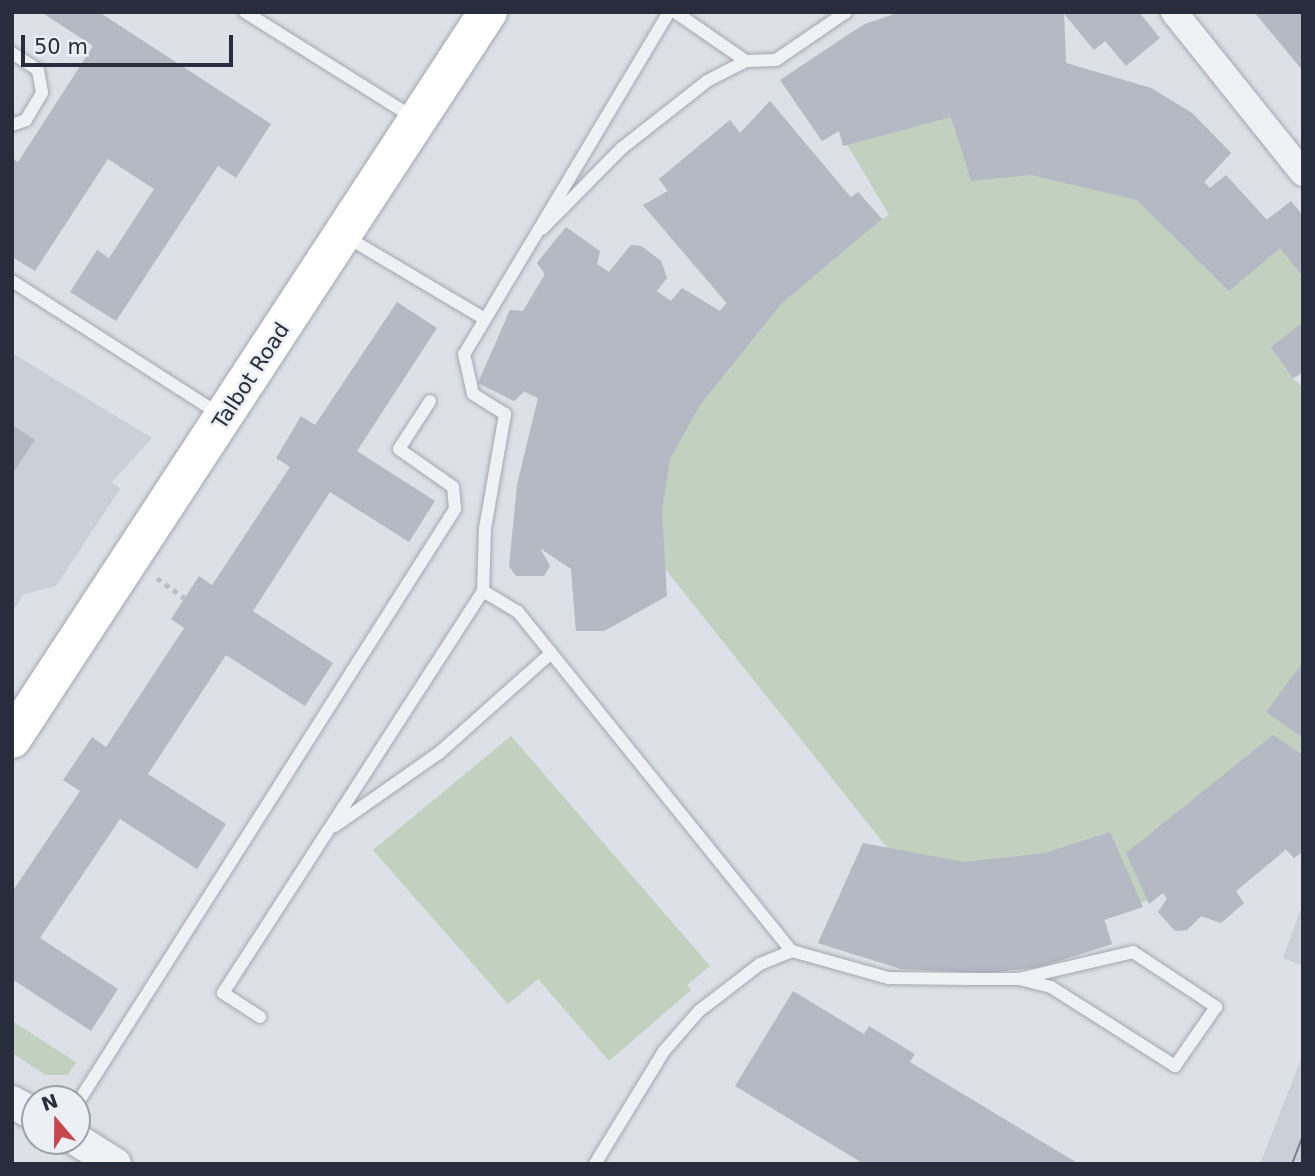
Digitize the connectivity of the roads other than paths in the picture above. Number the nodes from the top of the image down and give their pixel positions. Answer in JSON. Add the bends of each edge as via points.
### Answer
{"nodes":[{"id":1,"x":245,"y":12,"type":"edge"},
{"id":2,"x":488,"y":12,"type":"edge"},
{"id":3,"x":669,"y":12,"type":"edge"},
{"id":4,"x":675,"y":12,"type":"edge"},
{"id":5,"x":846,"y":12,"type":"edge"},
{"id":6,"x":1174,"y":12,"type":"edge"},
{"id":7,"x":12,"y":53,"type":"edge"},
{"id":8,"x":746,"y":61,"type":"junction"},
{"id":9,"x":419,"y":121,"type":"junction"},
{"id":10,"x":12,"y":125,"type":"edge"},
{"id":11,"x":1303,"y":173,"type":"edge"},
{"id":12,"x":343,"y":235,"type":"junction"},
{"id":13,"x":527,"y":243,"type":"junction"},
{"id":14,"x":12,"y":281,"type":"edge"},
{"id":15,"x":483,"y":318,"type":"junction"},
{"id":16,"x":430,"y":401,"type":"dead end"},
{"id":17,"x":225,"y":418,"type":"junction"},
{"id":18,"x":483,"y":591,"type":"junction"},
{"id":19,"x":548,"y":656,"type":"junction"},
{"id":20,"x":12,"y":739,"type":"edge"},
{"id":21,"x":328,"y":830,"type":"junction"},
{"id":22,"x":792,"y":951,"type":"junction"},
{"id":23,"x":1018,"y":979,"type":"junction"},
{"id":24,"x":260,"y":1017,"type":"dead end"},
{"id":25,"x":89,"y":1085,"type":"edge"},
{"id":26,"x":91,"y":1149,"type":"edge"},
{"id":27,"x":115,"y":1164,"type":"edge"},
{"id":28,"x":595,"y":1164,"type":"edge"}],
"edges":[{"from":1,"to":9,"type":"lane"},
{"from":2,"to":9,"type":"main road","name":"Talbot Road"},
{"from":3,"to":13,"type":"lane"},
{"from":4,"to":8,"type":"lane"},
{"from":5,"to":8,"type":"lane","via":[[776,60]]},
{"from":6,"to":11,"type":"street"},
{"from":7,"to":10,"type":"lane","via":[[38,70],[42,93],[26,120]]},
{"from":8,"to":13,"type":"lane","via":[[653,121]]},
{"from":9,"to":12,"type":"main road","name":"Talbot Road"},
{"from":12,"to":15,"type":"lane"},
{"from":12,"to":17,"type":"main road","name":"Talbot Road"},
{"from":13,"to":15,"type":"lane"},
{"from":14,"to":17,"type":"lane"},
{"from":15,"to":18,"type":"lane","via":[[464,354],[464,374],[474,394],[505,414],[485,529]]},
{"from":16,"to":25,"type":"lane","via":[[399,449],[453,487],[455,509]]},
{"from":17,"to":20,"type":"main road","name":"Talbot Road"},
{"from":18,"to":19,"type":"lane","via":[[518,612]]},
{"from":18,"to":21,"type":"lane"},
{"from":19,"to":21,"type":"lane","via":[[439,753]]},
{"from":19,"to":22,"type":"lane"},
{"from":21,"to":24,"type":"lane","via":[[223,993]]},
{"from":22,"to":23,"type":"lane","via":[[889,978]]},
{"from":22,"to":28,"type":"lane","via":[[760,964],[699,1012],[664,1051]]},
{"from":23,"to":23,"type":"lane","via":[[1133,952],[1216,1007],[1175,1066],[1051,987]]},
{"from":26,"to":27,"type":"street"}]}
